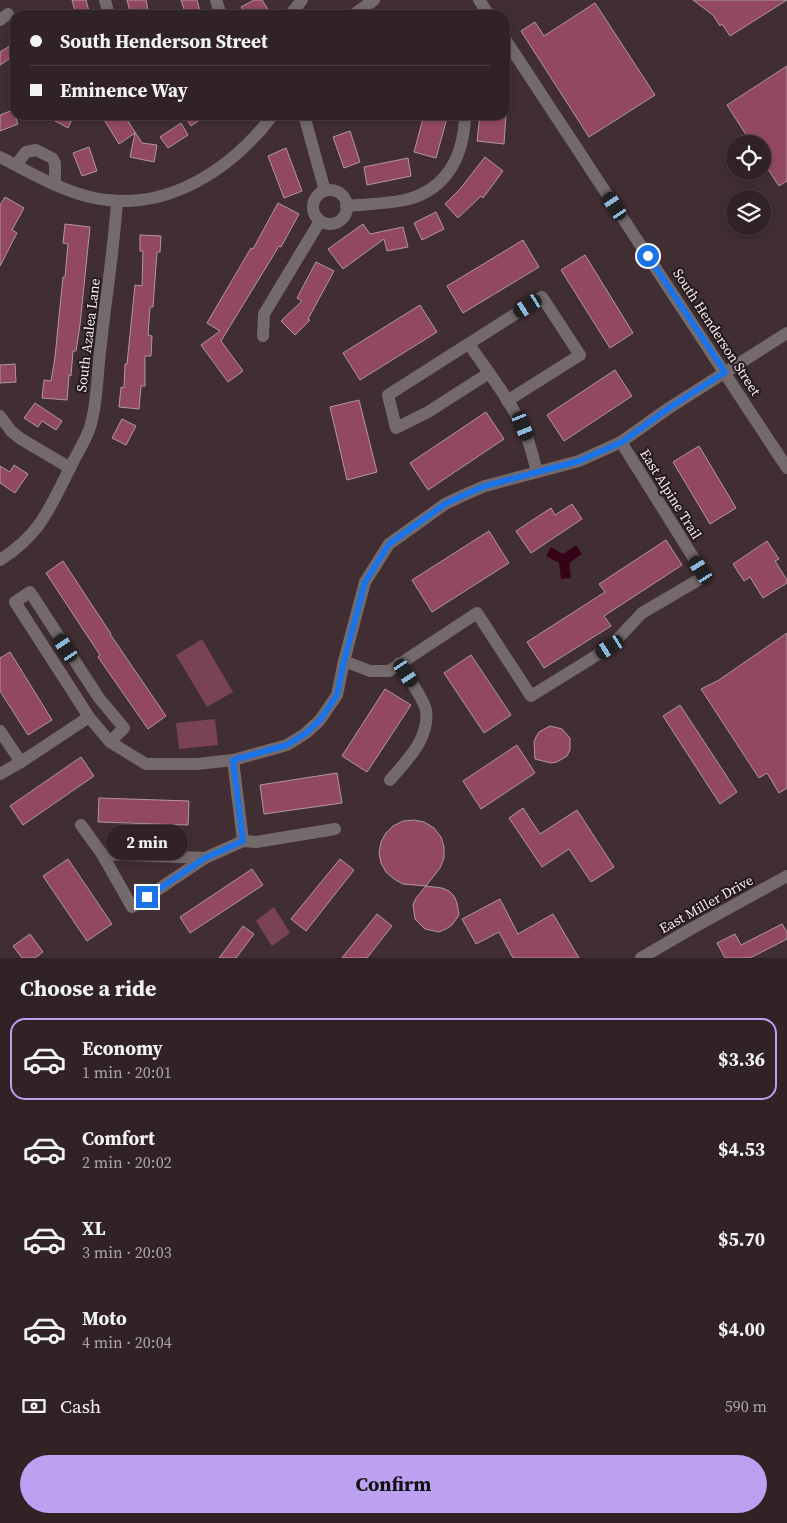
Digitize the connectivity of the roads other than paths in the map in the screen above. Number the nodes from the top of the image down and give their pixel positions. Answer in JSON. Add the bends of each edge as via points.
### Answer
{"nodes":[{"id":1,"x":302,"y":0,"type":"edge"},
{"id":2,"x":374,"y":0,"type":"edge"},
{"id":3,"x":294,"y":10,"type":"edge"},
{"id":4,"x":359,"y":10,"type":"edge"},
{"id":5,"x":510,"y":47,"type":"edge"},
{"id":6,"x":269,"y":120,"type":"edge"},
{"id":7,"x":305,"y":120,"type":"edge"},
{"id":8,"x":465,"y":120,"type":"edge"},
{"id":9,"x":0,"y":156,"type":"edge"},
{"id":10,"x":16,"y":165,"type":"junction"},
{"id":11,"x":55,"y":184,"type":"junction"},
{"id":12,"x":324,"y":191,"type":"junction"},
{"id":13,"x":117,"y":201,"type":"junction"},
{"id":14,"x":346,"y":206,"type":"junction"},
{"id":15,"x":320,"y":221,"type":"junction"},
{"id":16,"x":787,"y":333,"type":"edge"},
{"id":17,"x":263,"y":336,"type":"dead end"},
{"id":18,"x":469,"y":344,"type":"junction"},
{"id":19,"x":725,"y":372,"type":"junction"},
{"id":20,"x":489,"y":373,"type":"junction"},
{"id":21,"x":508,"y":401,"type":"junction"},
{"id":22,"x":0,"y":416,"type":"edge"},
{"id":23,"x":622,"y":442,"type":"junction"},
{"id":24,"x":70,"y":468,"type":"junction"},
{"id":25,"x":787,"y":468,"type":"edge"},
{"id":26,"x":537,"y":472,"type":"junction"},
{"id":27,"x":0,"y":560,"type":"edge"},
{"id":28,"x":344,"y":661,"type":"junction"},
{"id":29,"x":399,"y":664,"type":"junction"},
{"id":30,"x":89,"y":717,"type":"junction"},
{"id":31,"x":0,"y":731,"type":"edge"},
{"id":32,"x":110,"y":742,"type":"junction"},
{"id":33,"x":233,"y":760,"type":"junction"},
{"id":34,"x":21,"y":762,"type":"junction"},
{"id":35,"x":0,"y":774,"type":"edge"},
{"id":36,"x":390,"y":780,"type":"dead end"},
{"id":37,"x":81,"y":825,"type":"dead end"},
{"id":38,"x":335,"y":829,"type":"dead end"},
{"id":39,"x":243,"y":841,"type":"junction"},
{"id":40,"x":102,"y":854,"type":"junction"},
{"id":41,"x":205,"y":858,"type":"junction"},
{"id":42,"x":787,"y":876,"type":"edge"},
{"id":43,"x":641,"y":958,"type":"edge"}],
"edges":[{"from":1,"to":3,"type":"street"},
{"from":2,"to":4,"type":"street"},
{"from":5,"to":19,"type":"street","name":"South Henderson Street"},
{"from":6,"to":13,"type":"street","via":[[241,152],[206,177],[176,191],[145,200]]},
{"from":7,"to":12,"type":"street"},
{"from":8,"to":14,"type":"street","via":[[464,139],[457,159],[436,185],[404,200]]},
{"from":9,"to":10,"type":"street"},
{"from":10,"to":11,"type":"street"},
{"from":10,"to":11,"type":"street","via":[[26,152],[36,150],[55,163]]},
{"from":11,"to":13,"type":"street","via":[[94,198]]},
{"from":12,"to":14,"type":"street","via":[[339,193]]},
{"from":12,"to":15,"type":"street","via":[[314,202],[314,213]]},
{"from":13,"to":24,"type":"street","name":"South Azalea Lane","via":[[94,413],[86,439]]},
{"from":14,"to":15,"type":"street","via":[[344,216],[336,223]]},
{"from":15,"to":17,"type":"street","via":[[264,314]]},
{"from":16,"to":19,"type":"street"},
{"from":18,"to":20,"type":"street"},
{"from":18,"to":20,"type":"street","via":[[388,395],[396,428],[428,412]]},
{"from":18,"to":21,"type":"street","via":[[542,297],[580,354]]},
{"from":19,"to":23,"type":"street"},
{"from":19,"to":25,"type":"street","name":"South Henderson Street"},
{"from":20,"to":21,"type":"street"},
{"from":21,"to":26,"type":"street","via":[[523,426]]},
{"from":22,"to":24,"type":"street","via":[[21,439]]},
{"from":23,"to":26,"type":"street","via":[[579,461]]},
{"from":23,"to":29,"type":"street","name":"East Alpine Trail","via":[[705,576],[642,613],[610,647],[531,696],[477,614]]},
{"from":24,"to":27,"type":"street","name":"South Azalea Lane","via":[[37,529]]},
{"from":26,"to":28,"type":"street","via":[[485,486],[445,504],[389,544],[365,582]]},
{"from":28,"to":29,"type":"street","name":"East Alpine Trail","via":[[370,671],[389,671]]},
{"from":28,"to":33,"type":"street","via":[[337,695],[320,720],[306,733],[287,745]]},
{"from":29,"to":36,"type":"street","via":[[426,709],[425,724],[416,749]]},
{"from":30,"to":32,"type":"street"},
{"from":30,"to":32,"type":"street","via":[[15,602],[30,592],[100,698],[124,728]]},
{"from":30,"to":34,"type":"street"},
{"from":31,"to":34,"type":"street"},
{"from":32,"to":33,"type":"street","via":[[146,764]]},
{"from":33,"to":39,"type":"street"},
{"from":34,"to":35,"type":"street"},
{"from":37,"to":40,"type":"street"},
{"from":38,"to":39,"type":"street","via":[[256,842]]},
{"from":39,"to":41,"type":"street"},
{"from":40,"to":41,"type":"street"},
{"from":40,"to":41,"type":"street","via":[[132,907]]},
{"from":42,"to":43,"type":"street","name":"East Miller Drive"}]}
